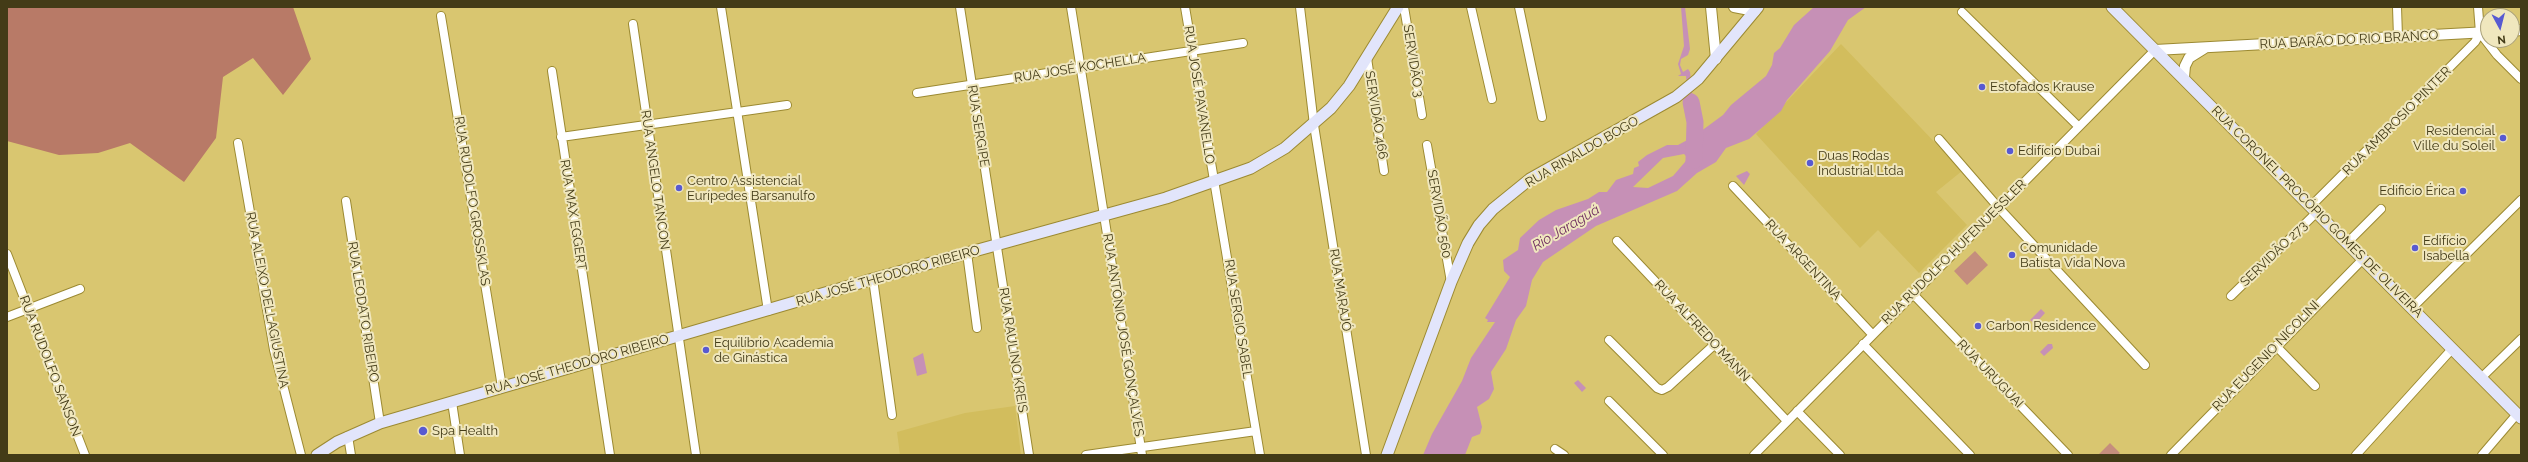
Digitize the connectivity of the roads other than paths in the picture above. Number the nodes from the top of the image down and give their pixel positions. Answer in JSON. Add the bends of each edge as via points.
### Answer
{"nodes":[{"id":1,"x":721,"y":7,"type":"edge"},
{"id":2,"x":960,"y":7,"type":"edge"},
{"id":3,"x":1071,"y":7,"type":"edge"},
{"id":4,"x":1185,"y":7,"type":"edge"},
{"id":5,"x":1300,"y":7,"type":"edge"},
{"id":6,"x":1398,"y":7,"type":"edge"},
{"id":7,"x":1404,"y":7,"type":"edge"},
{"id":8,"x":1471,"y":7,"type":"edge"},
{"id":9,"x":1519,"y":7,"type":"edge"},
{"id":10,"x":1711,"y":7,"type":"edge"},
{"id":11,"x":1734,"y":7,"type":"edge"},
{"id":12,"x":2112,"y":7,"type":"edge"},
{"id":13,"x":2397,"y":7,"type":"edge"},
{"id":14,"x":1757,"y":9,"type":"edge"},
{"id":15,"x":1962,"y":12,"type":"dead end"},
{"id":16,"x":441,"y":16,"type":"dead end"},
{"id":17,"x":633,"y":24,"type":"dead end"},
{"id":18,"x":2480,"y":32,"type":"edge"},
{"id":19,"x":2480,"y":36,"type":"edge"},
{"id":20,"x":2398,"y":37,"type":"junction"},
{"id":21,"x":1243,"y":43,"type":"dead end"},
{"id":22,"x":2209,"y":47,"type":"junction"},
{"id":23,"x":2493,"y":48,"type":"edge"},
{"id":24,"x":2155,"y":50,"type":"junction"},
{"id":25,"x":1192,"y":51,"type":"junction"},
{"id":26,"x":1367,"y":58,"type":"junction"},
{"id":27,"x":1716,"y":59,"type":"junction"},
{"id":28,"x":1081,"y":68,"type":"junction"},
{"id":29,"x":552,"y":71,"type":"dead end"},
{"id":30,"x":2184,"y":77,"type":"junction"},
{"id":31,"x":2521,"y":79,"type":"edge"},
{"id":32,"x":971,"y":84,"type":"junction"},
{"id":33,"x":917,"y":93,"type":"dead end"},
{"id":34,"x":1492,"y":99,"type":"dead end"},
{"id":35,"x":787,"y":105,"type":"dead end"},
{"id":36,"x":738,"y":112,"type":"junction"},
{"id":37,"x":1422,"y":114,"type":"dead end"},
{"id":38,"x":1542,"y":118,"type":"dead end"},
{"id":39,"x":647,"y":125,"type":"junction"},
{"id":40,"x":1314,"y":125,"type":"junction"},
{"id":41,"x":2078,"y":126,"type":"junction"},
{"id":42,"x":561,"y":137,"type":"junction"},
{"id":43,"x":1939,"y":139,"type":"dead end"},
{"id":44,"x":238,"y":143,"type":"dead end"},
{"id":45,"x":1427,"y":145,"type":"dead end"},
{"id":46,"x":1384,"y":171,"type":"dead end"},
{"id":47,"x":1215,"y":182,"type":"junction"},
{"id":48,"x":1733,"y":186,"type":"dead end"},
{"id":49,"x":2521,"y":200,"type":"edge"},
{"id":50,"x":346,"y":201,"type":"dead end"},
{"id":51,"x":1998,"y":207,"type":"junction"},
{"id":52,"x":2314,"y":209,"type":"junction"},
{"id":53,"x":2381,"y":209,"type":"dead end"},
{"id":54,"x":1104,"y":216,"type":"junction"},
{"id":55,"x":1618,"y":240,"type":"dead end"},
{"id":56,"x":2347,"y":243,"type":"junction"},
{"id":57,"x":996,"y":245,"type":"junction"},
{"id":58,"x":967,"y":253,"type":"junction"},
{"id":59,"x":7,"y":254,"type":"edge"},
{"id":60,"x":2363,"y":259,"type":"junction"},
{"id":61,"x":873,"y":279,"type":"junction"},
{"id":62,"x":1451,"y":282,"type":"junction"},
{"id":63,"x":80,"y":289,"type":"dead end"},
{"id":64,"x":1913,"y":294,"type":"junction"},
{"id":65,"x":2232,"y":296,"type":"dead end"},
{"id":66,"x":2412,"y":308,"type":"junction"},
{"id":67,"x":29,"y":309,"type":"junction"},
{"id":68,"x":768,"y":311,"type":"junction"},
{"id":69,"x":7,"y":317,"type":"edge"},
{"id":70,"x":978,"y":328,"type":"dead end"},
{"id":71,"x":1872,"y":334,"type":"junction"},
{"id":72,"x":678,"y":336,"type":"junction"},
{"id":73,"x":2521,"y":339,"type":"edge"},
{"id":74,"x":1609,"y":340,"type":"dead end"},
{"id":75,"x":1862,"y":344,"type":"junction"},
{"id":76,"x":1714,"y":345,"type":"junction"},
{"id":77,"x":2276,"y":346,"type":"junction"},
{"id":78,"x":2452,"y":349,"type":"junction"},
{"id":79,"x":595,"y":360,"type":"junction"},
{"id":80,"x":2145,"y":365,"type":"dead end"},
{"id":81,"x":2481,"y":378,"type":"junction"},
{"id":82,"x":2315,"y":386,"type":"dead end"},
{"id":83,"x":502,"y":387,"type":"junction"},
{"id":84,"x":1609,"y":401,"type":"dead end"},
{"id":85,"x":452,"y":402,"type":"junction"},
{"id":86,"x":1797,"y":411,"type":"junction"},
{"id":87,"x":892,"y":415,"type":"dead end"},
{"id":88,"x":2519,"y":416,"type":"edge"},
{"id":89,"x":1787,"y":421,"type":"junction"},
{"id":90,"x":380,"y":423,"type":"junction"},
{"id":91,"x":1256,"y":431,"type":"junction"},
{"id":92,"x":348,"y":436,"type":"junction"},
{"id":93,"x":1556,"y":449,"type":"dead end"},
{"id":94,"x":1142,"y":451,"type":"edge"},
{"id":95,"x":85,"y":455,"type":"edge"},
{"id":96,"x":301,"y":455,"type":"edge"},
{"id":97,"x":317,"y":455,"type":"edge"},
{"id":98,"x":351,"y":455,"type":"edge"},
{"id":99,"x":460,"y":455,"type":"edge"},
{"id":100,"x":610,"y":455,"type":"edge"},
{"id":101,"x":696,"y":455,"type":"edge"},
{"id":102,"x":1029,"y":455,"type":"edge"},
{"id":103,"x":1086,"y":455,"type":"edge"},
{"id":104,"x":1260,"y":455,"type":"edge"},
{"id":105,"x":1366,"y":455,"type":"edge"},
{"id":106,"x":1387,"y":455,"type":"edge"},
{"id":107,"x":1564,"y":455,"type":"edge"},
{"id":108,"x":1663,"y":455,"type":"edge"},
{"id":109,"x":1754,"y":455,"type":"edge"},
{"id":110,"x":1840,"y":455,"type":"edge"},
{"id":111,"x":1970,"y":455,"type":"edge"},
{"id":112,"x":2068,"y":455,"type":"edge"},
{"id":113,"x":2170,"y":455,"type":"edge"},
{"id":114,"x":2356,"y":455,"type":"edge"},
{"id":115,"x":2482,"y":455,"type":"edge"}],
"edges":[{"from":1,"to":36,"type":"street"},
{"from":2,"to":32,"type":"street","name":"RUA SERGIPE"},
{"from":3,"to":28,"type":"street","name":"RUA ANTÔNIO JOSÉ GONÇALVES"},
{"from":4,"to":25,"type":"street","name":"RUA JOSÉ PAVANELLO"},
{"from":5,"to":40,"type":"street","name":"RUA MARAJÓ"},
{"from":6,"to":26,"type":"main road","name":"RUA JOSÉ THEODORO RIBEIRO"},
{"from":7,"to":37,"type":"street","name":"SERVIDÃO 3"},
{"from":8,"to":34,"type":"street"},
{"from":9,"to":38,"type":"street"},
{"from":10,"to":27,"type":"street"},
{"from":11,"to":14,"type":"street"},
{"from":12,"to":24,"type":"main road","name":"RUA CORONEL PROCÓPIO GOMES DE OLIVEIRA"},
{"from":13,"to":20,"type":"street"},
{"from":14,"to":27,"type":"main road","name":"RUA RINALDO BOGO"},
{"from":15,"to":41,"type":"street"},
{"from":16,"to":83,"type":"street","name":"RUA RUDOLFO GROSSKLAS"},
{"from":17,"to":39,"type":"street","name":"RUA ANGELO TANCON"},
{"from":18,"to":20,"type":"street","name":"RUA BARÃO DO RIO BRANCO"},
{"from":19,"to":52,"type":"street","name":"RUA AMBROSIO PINTER"},
{"from":20,"to":22,"type":"street","name":"RUA BARÃO DO RIO BRANCO"},
{"from":21,"to":25,"type":"street","name":"RUA JOSÉ KOCHELLA"},
{"from":22,"to":24,"type":"street","name":"RUA BARÃO DO RIO BRANCO"},
{"from":22,"to":30,"type":"street","name":"RUA BARÃO DO RIO BRANCO","via":[[2189,58]]},
{"from":23,"to":31,"type":"street"},
{"from":24,"to":30,"type":"main road","name":"RUA CORONEL PROCÓPIO GOMES DE OLIVEIRA"},
{"from":24,"to":41,"type":"street","name":"RUA RUDOLFO HUFENUESSLER"},
{"from":25,"to":28,"type":"street","name":"RUA JOSÉ KOCHELLA"},
{"from":25,"to":47,"type":"street","name":"RUA JOSÉ PAVANELLO"},
{"from":26,"to":40,"type":"main road","name":"RUA JOSÉ THEODORO RIBEIRO","via":[[1349,86]]},
{"from":26,"to":46,"type":"street","name":"SERVIDÃO 466"},
{"from":27,"to":62,"type":"main road","name":"RUA RINALDO BOGO","via":[[1698,79],[1676,97],[1530,179],[1509,195],[1479,225]]},
{"from":28,"to":32,"type":"street","name":"RUA JOSÉ KOCHELLA"},
{"from":28,"to":54,"type":"street","name":"RUA ANTÔNIO JOSÉ GONÇALVES"},
{"from":29,"to":42,"type":"street","name":"RUA MAX EGGERT"},
{"from":30,"to":52,"type":"main road","name":"RUA CORONEL PROCÓPIO GOMES DE OLIVEIRA"},
{"from":32,"to":33,"type":"street","name":"RUA JOSÉ KOCHELLA"},
{"from":32,"to":57,"type":"street","name":"RUA SERGIPE"},
{"from":35,"to":36,"type":"street"},
{"from":36,"to":39,"type":"street"},
{"from":36,"to":68,"type":"street"},
{"from":39,"to":42,"type":"street"},
{"from":39,"to":72,"type":"street","name":"RUA ANGELO TANCON"},
{"from":40,"to":47,"type":"main road","name":"RUA JOSÉ THEODORO RIBEIRO","via":[[1285,148],[1251,168]]},
{"from":40,"to":105,"type":"street","name":"RUA MARAJÓ"},
{"from":41,"to":51,"type":"street","name":"RUA RUDOLFO HUFENUESSLER"},
{"from":42,"to":79,"type":"street","name":"RUA MAX EGGERT"},
{"from":43,"to":51,"type":"street"},
{"from":44,"to":96,"type":"street","name":"RUA ALEIXO DELLAGIUSTINA","via":[[274,350]]},
{"from":45,"to":62,"type":"street","name":"SERVIDÃO 560"},
{"from":47,"to":54,"type":"main road","name":"RUA JOSÉ THEODORO RIBEIRO"},
{"from":47,"to":91,"type":"street","name":"RUA SERGIO SABEL"},
{"from":48,"to":71,"type":"street","name":"RUA ARGENTINA"},
{"from":49,"to":66,"type":"street"},
{"from":50,"to":90,"type":"street","name":"RUA LEODATO RIBEIRO"},
{"from":51,"to":64,"type":"street","name":"RUA RUDOLFO HUFENUESSLER"},
{"from":51,"to":80,"type":"street"},
{"from":52,"to":56,"type":"main road","name":"RUA CORONEL PROCÓPIO GOMES DE OLIVEIRA"},
{"from":52,"to":65,"type":"street","name":"SERVIDÃO 273"},
{"from":53,"to":56,"type":"street"},
{"from":54,"to":57,"type":"main road","name":"RUA JOSÉ THEODORO RIBEIRO"},
{"from":54,"to":94,"type":"street","name":"RUA ANTÔNIO JOSÉ GONÇALVES"},
{"from":55,"to":76,"type":"street","name":"RUA ALFREDO MANN"},
{"from":56,"to":60,"type":"main road","name":"RUA CORONEL PROCÓPIO GOMES DE OLIVEIRA"},
{"from":57,"to":58,"type":"main road","name":"RUA JOSÉ THEODORO RIBEIRO"},
{"from":57,"to":102,"type":"street","name":"RUA RAULINO KREIS"},
{"from":58,"to":61,"type":"main road","name":"RUA JOSÉ THEODORO RIBEIRO"},
{"from":58,"to":70,"type":"street"},
{"from":59,"to":67,"type":"street","name":"RUA RUDOLFO SANSON"},
{"from":60,"to":66,"type":"main road","name":"RUA CORONEL PROCÓPIO GOMES DE OLIVEIRA"},
{"from":60,"to":77,"type":"street","name":"RUA EUGENIO NICOLINI"},
{"from":61,"to":68,"type":"main road","name":"RUA JOSÉ THEODORO RIBEIRO"},
{"from":61,"to":87,"type":"street"},
{"from":62,"to":106,"type":"main road","name":"RUA RINALDO BOGO"},
{"from":63,"to":67,"type":"street"},
{"from":64,"to":71,"type":"street","name":"RUA RUDOLFO HUFENUESSLER"},
{"from":64,"to":112,"type":"street","name":"RUA URUGUAI"},
{"from":66,"to":78,"type":"main road","name":"RUA CORONEL PROCÓPIO GOMES DE OLIVEIRA"},
{"from":67,"to":69,"type":"street"},
{"from":67,"to":95,"type":"street","name":"RUA RUDOLFO SANSON"},
{"from":68,"to":72,"type":"main road","name":"RUA JOSÉ THEODORO RIBEIRO"},
{"from":71,"to":75,"type":"street","name":"RUA RUDOLFO HUFENUESSLER"},
{"from":72,"to":79,"type":"main road","name":"RUA JOSÉ THEODORO RIBEIRO"},
{"from":72,"to":101,"type":"street","name":"RUA ANGELO TANCON"},
{"from":73,"to":81,"type":"street"},
{"from":74,"to":76,"type":"street","via":[[1662,390]]},
{"from":75,"to":86,"type":"street","name":"RUA RUDOLFO HUFENUESSLER"},
{"from":75,"to":111,"type":"street"},
{"from":76,"to":89,"type":"street","name":"RUA ALFREDO MANN"},
{"from":77,"to":82,"type":"street"},
{"from":77,"to":113,"type":"street","name":"RUA EUGENIO NICOLINI"},
{"from":78,"to":81,"type":"main road","name":"RUA CORONEL PROCÓPIO GOMES DE OLIVEIRA"},
{"from":78,"to":114,"type":"street"},
{"from":79,"to":83,"type":"main road","name":"RUA JOSÉ THEODORO RIBEIRO"},
{"from":79,"to":100,"type":"street","name":"RUA MAX EGGERT"},
{"from":81,"to":88,"type":"main road","name":"RUA CORONEL PROCÓPIO GOMES DE OLIVEIRA"},
{"from":83,"to":85,"type":"main road","name":"RUA JOSÉ THEODORO RIBEIRO"},
{"from":84,"to":108,"type":"street"},
{"from":85,"to":90,"type":"main road","name":"RUA JOSÉ THEODORO RIBEIRO"},
{"from":85,"to":99,"type":"street"},
{"from":86,"to":89,"type":"street","name":"RUA RUDOLFO HUFENUESSLER"},
{"from":86,"to":110,"type":"street"},
{"from":88,"to":115,"type":"street"},
{"from":89,"to":109,"type":"street","name":"RUA RUDOLFO HUFENUESSLER"},
{"from":90,"to":92,"type":"main road","name":"RUA JOSÉ THEODORO RIBEIRO"},
{"from":91,"to":94,"type":"street"},
{"from":91,"to":104,"type":"street","name":"RUA SERGIO SABEL"},
{"from":92,"to":97,"type":"main road","name":"RUA JOSÉ THEODORO RIBEIRO"},
{"from":92,"to":98,"type":"street"},
{"from":93,"to":107,"type":"street"},
{"from":94,"to":103,"type":"street"}]}
